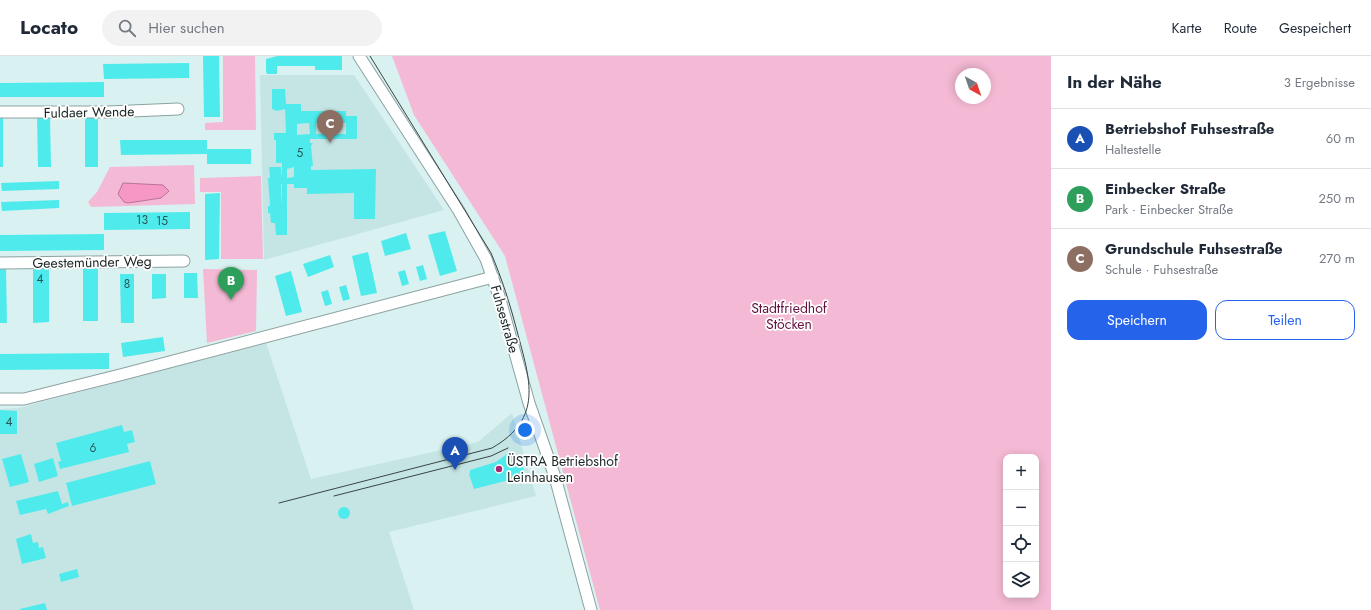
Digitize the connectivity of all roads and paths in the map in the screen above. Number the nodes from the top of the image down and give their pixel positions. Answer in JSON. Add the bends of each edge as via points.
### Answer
{"nodes":[{"id":1,"x":359,"y":56,"type":"edge"},
{"id":2,"x":178,"y":109,"type":"dead end"},
{"id":3,"x":0,"y":112,"type":"edge"},
{"id":4,"x":184,"y":261,"type":"dead end"},
{"id":5,"x":0,"y":263,"type":"edge"},
{"id":6,"x":493,"y":277,"type":"junction"},
{"id":7,"x":0,"y":399,"type":"edge"},
{"id":8,"x":591,"y":610,"type":"edge"}],
"edges":[{"from":1,"to":6,"type":"street","name":"Fuhsestraße","via":[[476,237]]},
{"from":2,"to":3,"type":"street","name":"Fuldaer Wende"},
{"from":4,"to":5,"type":"street","name":"Geestemünder Weg"},
{"from":6,"to":7,"type":"street","via":[[24,399]]},
{"from":6,"to":8,"type":"street","name":"Fuhsestraße","via":[[529,403],[555,478]]}]}
